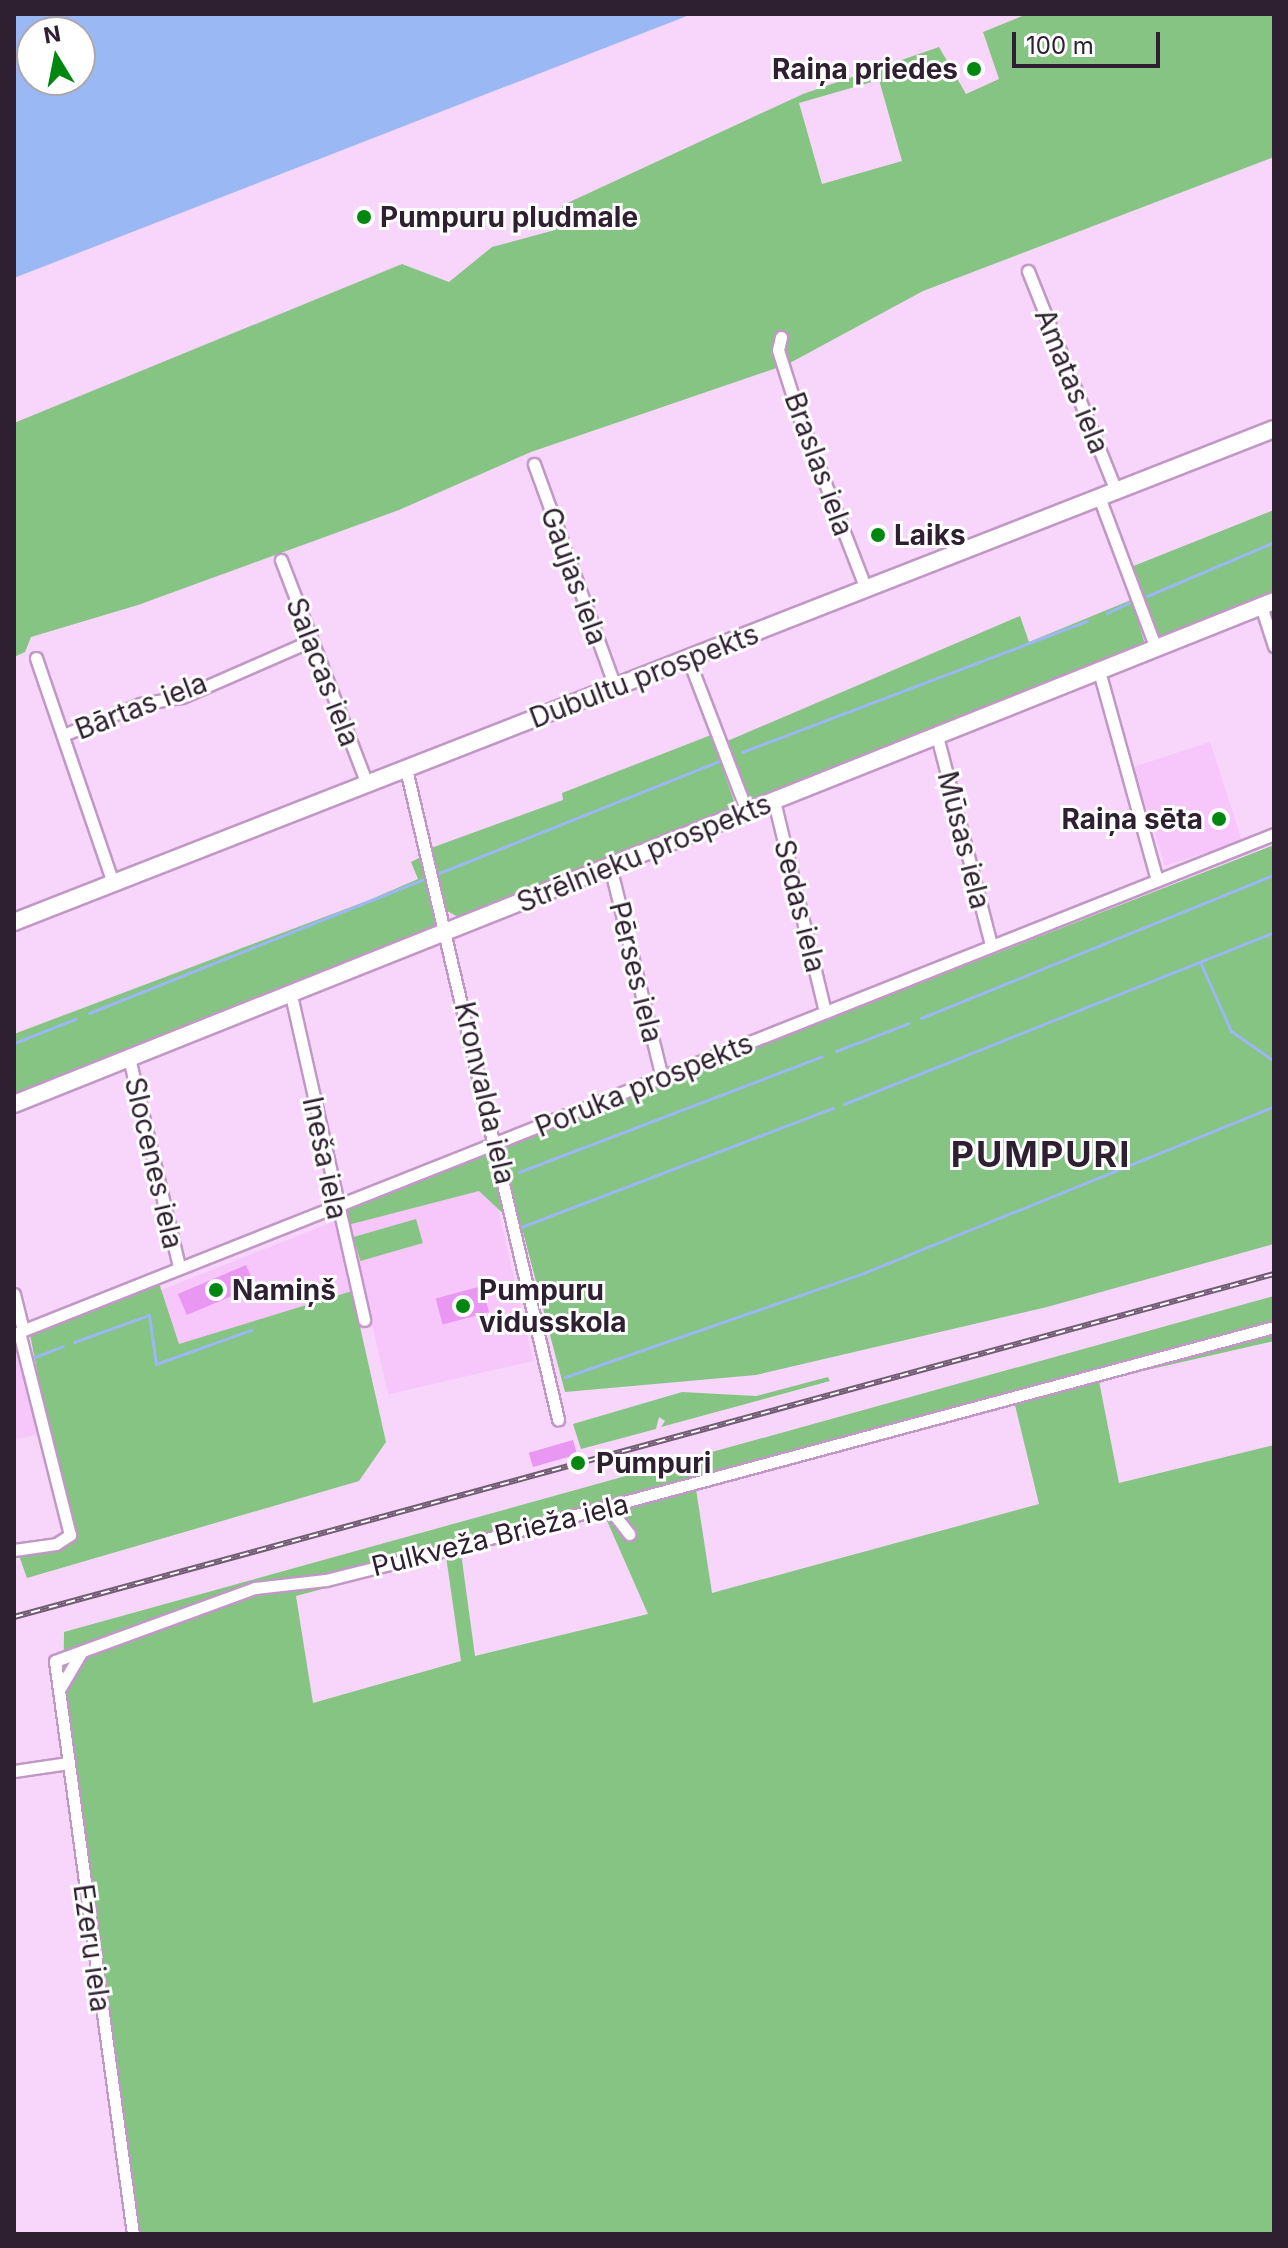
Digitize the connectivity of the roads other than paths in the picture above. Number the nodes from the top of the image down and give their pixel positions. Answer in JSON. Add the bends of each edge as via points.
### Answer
{"nodes":[{"id":1,"x":1028,"y":271,"type":"dead end"},
{"id":2,"x":781,"y":337,"type":"dead end"},
{"id":3,"x":1274,"y":429,"type":"edge"},
{"id":4,"x":534,"y":464,"type":"dead end"},
{"id":5,"x":1116,"y":491,"type":"junction"},
{"id":6,"x":1099,"y":497,"type":"junction"},
{"id":7,"x":281,"y":560,"type":"dead end"},
{"id":8,"x":866,"y":589,"type":"junction"},
{"id":9,"x":1268,"y":604,"type":"edge"},
{"id":10,"x":308,"y":642,"type":"junction"},
{"id":11,"x":1274,"y":646,"type":"edge"},
{"id":12,"x":1156,"y":649,"type":"junction"},
{"id":13,"x":36,"y":658,"type":"dead end"},
{"id":14,"x":688,"y":658,"type":"junction"},
{"id":15,"x":1099,"y":671,"type":"junction"},
{"id":16,"x":615,"y":687,"type":"junction"},
{"id":17,"x":63,"y":735,"type":"junction"},
{"id":18,"x":937,"y":736,"type":"junction"},
{"id":19,"x":406,"y":769,"type":"junction"},
{"id":20,"x":367,"y":784,"type":"junction"},
{"id":21,"x":774,"y":801,"type":"junction"},
{"id":22,"x":747,"y":812,"type":"junction"},
{"id":23,"x":1274,"y":834,"type":"edge"},
{"id":24,"x":610,"y":866,"type":"junction"},
{"id":25,"x":1157,"y":880,"type":"junction"},
{"id":26,"x":113,"y":883,"type":"junction"},
{"id":27,"x":14,"y":922,"type":"edge"},
{"id":28,"x":448,"y":931,"type":"junction"},
{"id":29,"x":991,"y":945,"type":"junction"},
{"id":30,"x":291,"y":995,"type":"junction"},
{"id":31,"x":825,"y":1012,"type":"junction"},
{"id":32,"x":129,"y":1058,"type":"junction"},
{"id":33,"x":662,"y":1078,"type":"junction"},
{"id":34,"x":14,"y":1104,"type":"edge"},
{"id":35,"x":497,"y":1143,"type":"junction"},
{"id":36,"x":334,"y":1206,"type":"junction"},
{"id":37,"x":179,"y":1267,"type":"junction"},
{"id":38,"x":14,"y":1294,"type":"edge"},
{"id":39,"x":364,"y":1320,"type":"dead end"},
{"id":40,"x":1274,"y":1327,"type":"edge"},
{"id":41,"x":19,"y":1332,"type":"edge"},
{"id":42,"x":558,"y":1419,"type":"dead end"},
{"id":43,"x":609,"y":1508,"type":"junction"},
{"id":44,"x":629,"y":1534,"type":"dead end"},
{"id":45,"x":14,"y":1550,"type":"edge"},
{"id":46,"x":82,"y":1651,"type":"junction"},
{"id":47,"x":55,"y":1661,"type":"joint"},
{"id":48,"x":59,"y":1690,"type":"junction"},
{"id":49,"x":68,"y":1763,"type":"junction"},
{"id":50,"x":14,"y":1771,"type":"edge"},
{"id":51,"x":133,"y":2234,"type":"edge"}],
"edges":[{"from":1,"to":5,"type":"street","name":"Amatas iela"},
{"from":2,"to":8,"type":"street","name":"Braslas iela","via":[[778,350],[799,416]]},
{"from":3,"to":5,"type":"main road","name":"Dubultu prospekts"},
{"from":4,"to":16,"type":"street","name":"Gaujas iela"},
{"from":5,"to":6,"type":"main road","name":"Dubultu prospekts"},
{"from":6,"to":8,"type":"main road","name":"Dubultu prospekts"},
{"from":6,"to":12,"type":"street","name":"Amatas iela"},
{"from":7,"to":10,"type":"street","name":"Salacas iela"},
{"from":8,"to":14,"type":"main road","name":"Dubultu prospekts"},
{"from":9,"to":11,"type":"street"},
{"from":9,"to":12,"type":"main road","name":"Strēlnieku prospekts"},
{"from":10,"to":17,"type":"street","name":"Bārtas iela","via":[[182,697],[140,704]]},
{"from":10,"to":20,"type":"street","name":"Salacas iela"},
{"from":12,"to":15,"type":"main road","name":"Strēlnieku prospekts"},
{"from":13,"to":17,"type":"street"},
{"from":14,"to":16,"type":"main road","name":"Dubultu prospekts"},
{"from":14,"to":22,"type":"street","name":"Sedas iela"},
{"from":15,"to":18,"type":"main road","name":"Strēlnieku prospekts"},
{"from":15,"to":25,"type":"street"},
{"from":16,"to":19,"type":"main road","name":"Dubultu prospekts"},
{"from":17,"to":26,"type":"street"},
{"from":18,"to":21,"type":"main road","name":"Strēlnieku prospekts"},
{"from":18,"to":29,"type":"street","name":"Mūsas iela"},
{"from":19,"to":20,"type":"main road","name":"Dubultu prospekts"},
{"from":19,"to":28,"type":"street","name":"Kronvalda iela"},
{"from":20,"to":26,"type":"main road","name":"Dubultu prospekts"},
{"from":21,"to":22,"type":"main road","name":"Strēlnieku prospekts"},
{"from":21,"to":31,"type":"street","name":"Sedas iela"},
{"from":22,"to":24,"type":"main road","name":"Strēlnieku prospekts"},
{"from":23,"to":25,"type":"street","name":"Poruka prospekts"},
{"from":24,"to":28,"type":"main road","name":"Strēlnieku prospekts"},
{"from":24,"to":33,"type":"street","name":"Pērses iela"},
{"from":25,"to":29,"type":"street","name":"Poruka prospekts"},
{"from":26,"to":27,"type":"main road","name":"Dubultu prospekts"},
{"from":28,"to":30,"type":"main road","name":"Strēlnieku prospekts"},
{"from":28,"to":35,"type":"street","name":"Kronvalda iela"},
{"from":29,"to":31,"type":"street","name":"Poruka prospekts"},
{"from":30,"to":32,"type":"main road","name":"Strēlnieku prospekts"},
{"from":30,"to":36,"type":"street","name":"Ineša iela"},
{"from":31,"to":33,"type":"street","name":"Poruka prospekts"},
{"from":32,"to":34,"type":"main road","name":"Strēlnieku prospekts"},
{"from":32,"to":37,"type":"street","name":"Slocenes iela"},
{"from":33,"to":35,"type":"street","name":"Poruka prospekts"},
{"from":35,"to":36,"type":"street","name":"Poruka prospekts"},
{"from":35,"to":42,"type":"street","name":"Kronvalda iela"},
{"from":36,"to":37,"type":"street","name":"Poruka prospekts"},
{"from":36,"to":39,"type":"street","name":"Ineša iela"},
{"from":37,"to":41,"type":"street","name":"Poruka prospekts"},
{"from":38,"to":41,"type":"street"},
{"from":40,"to":43,"type":"street","name":"Pulkveža Brieža iela"},
{"from":41,"to":45,"type":"street","via":[[70,1535],[56,1544]]},
{"from":43,"to":44,"type":"street"},
{"from":43,"to":46,"type":"street","name":"Pulkveža Brieža iela","via":[[326,1580],[255,1588]]},
{"from":46,"to":47,"type":"street","name":"Pulkveža Brieža iela"},
{"from":46,"to":48,"type":"street"},
{"from":47,"to":48,"type":"street","name":"Ezeru iela"},
{"from":48,"to":49,"type":"street","name":"Ezeru iela"},
{"from":49,"to":50,"type":"street"},
{"from":49,"to":51,"type":"street","name":"Ezeru iela"}]}
